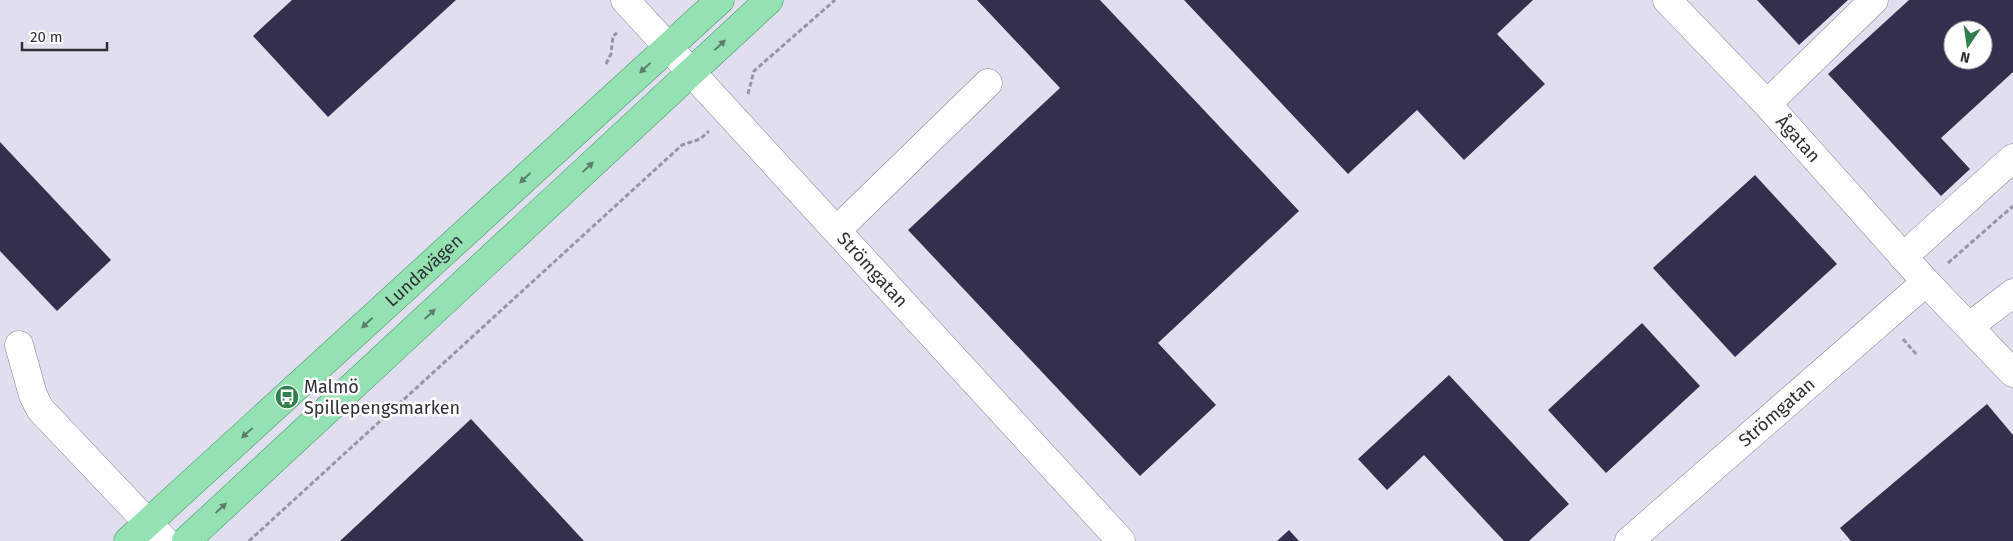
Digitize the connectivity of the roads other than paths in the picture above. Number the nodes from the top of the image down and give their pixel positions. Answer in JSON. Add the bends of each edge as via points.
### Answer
{"nodes":[{"id":1,"x":625,"y":0,"type":"edge"},
{"id":2,"x":720,"y":0,"type":"edge"},
{"id":3,"x":769,"y":0,"type":"edge"},
{"id":4,"x":1874,"y":0,"type":"edge"},
{"id":5,"x":1673,"y":2,"type":"edge"},
{"id":6,"x":668,"y":46,"type":"junction"},
{"id":7,"x":691,"y":71,"type":"junction"},
{"id":8,"x":988,"y":83,"type":"dead end"},
{"id":9,"x":1767,"y":104,"type":"junction"},
{"id":10,"x":2013,"y":158,"type":"edge"},
{"id":11,"x":837,"y":230,"type":"junction"},
{"id":12,"x":1903,"y":257,"type":"junction"},
{"id":13,"x":1926,"y":282,"type":"junction"},
{"id":14,"x":2013,"y":294,"type":"edge"},
{"id":15,"x":1970,"y":326,"type":"junction"},
{"id":16,"x":19,"y":345,"type":"dead end"},
{"id":17,"x":2013,"y":373,"type":"edge"},
{"id":18,"x":147,"y":535,"type":"edge"},
{"id":19,"x":186,"y":541,"type":"edge"},
{"id":20,"x":1120,"y":541,"type":"edge"},
{"id":21,"x":1629,"y":541,"type":"edge"}],
"edges":[{"from":1,"to":6,"type":"street","name":"Strömgatan"},
{"from":2,"to":6,"type":"main road","name":"Lundavägen"},
{"from":7,"to":3,"type":"main road","name":"Lundavägen","one_way":true},
{"from":4,"to":9,"type":"street"},
{"from":5,"to":9,"type":"street","name":"Ågatan"},
{"from":6,"to":7,"type":"street","name":"Strömgatan"},
{"from":6,"to":18,"type":"main road","name":"Lundavägen","one_way":true},
{"from":7,"to":11,"type":"street","name":"Strömgatan"},
{"from":19,"to":7,"type":"main road","name":"Lundavägen","one_way":true},
{"from":8,"to":11,"type":"street"},
{"from":9,"to":12,"type":"street","name":"Ågatan"},
{"from":10,"to":12,"type":"street"},
{"from":11,"to":20,"type":"street","name":"Strömgatan"},
{"from":12,"to":13,"type":"street","name":"Ågatan"},
{"from":13,"to":15,"type":"street","name":"Ågatan"},
{"from":13,"to":21,"type":"street","name":"Strömgatan"},
{"from":14,"to":15,"type":"street"},
{"from":15,"to":17,"type":"street","name":"Ågatan"},
{"from":16,"to":18,"type":"street","via":[[32,395],[40,409]]}]}
